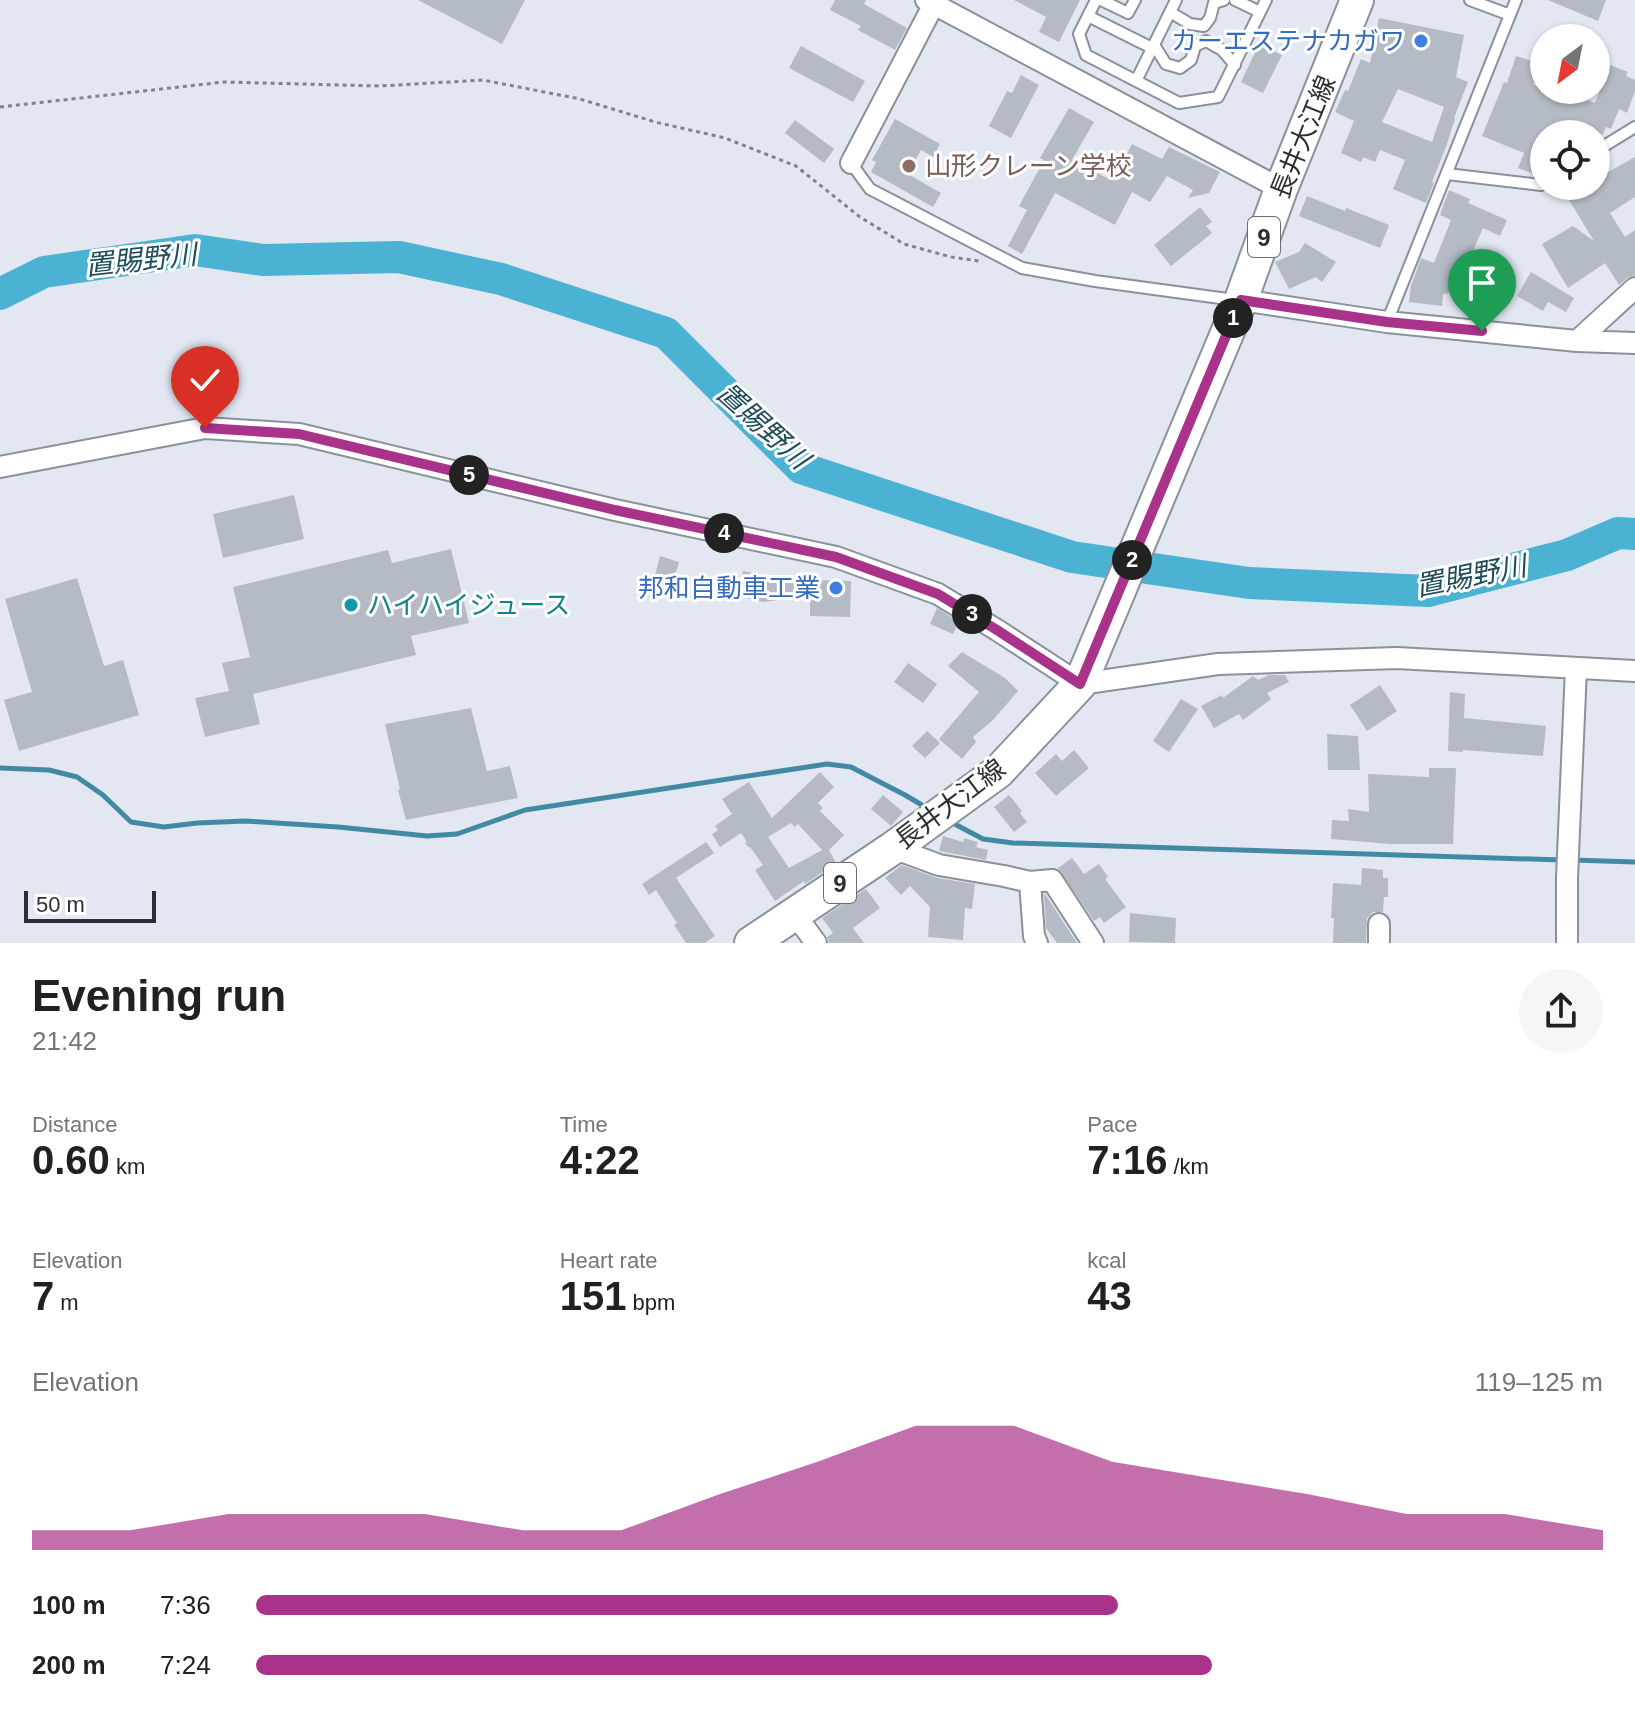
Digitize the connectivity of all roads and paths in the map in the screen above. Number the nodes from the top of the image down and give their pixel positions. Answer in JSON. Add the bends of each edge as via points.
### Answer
{"nodes":[{"id":1,"x":1099,"y":0,"type":"edge"},
{"id":2,"x":1135,"y":0,"type":"edge"},
{"id":3,"x":1224,"y":0,"type":"edge"},
{"id":4,"x":1235,"y":0,"type":"edge"},
{"id":5,"x":1266,"y":0,"type":"edge"},
{"id":6,"x":1357,"y":0,"type":"edge"},
{"id":7,"x":1470,"y":0,"type":"edge"},
{"id":8,"x":1516,"y":0,"type":"edge"},
{"id":9,"x":932,"y":1,"type":"edge"},
{"id":10,"x":1173,"y":4,"type":"edge"},
{"id":11,"x":1260,"y":12,"type":"junction"},
{"id":12,"x":1510,"y":15,"type":"junction"},
{"id":13,"x":1088,"y":16,"type":"junction"},
{"id":14,"x":1153,"y":46,"type":"junction"},
{"id":15,"x":1235,"y":65,"type":"junction"},
{"id":16,"x":1136,"y":81,"type":"junction"},
{"id":17,"x":0,"y":107,"type":"edge"},
{"id":18,"x":1635,"y":127,"type":"edge"},
{"id":19,"x":1610,"y":142,"type":"edge"},
{"id":20,"x":851,"y":163,"type":"joint"},
{"id":21,"x":1447,"y":174,"type":"junction"},
{"id":22,"x":1530,"y":184,"type":"edge"},
{"id":23,"x":1281,"y":189,"type":"junction"},
{"id":24,"x":979,"y":261,"type":"dead end"},
{"id":25,"x":1635,"y":288,"type":"edge"},
{"id":26,"x":1241,"y":300,"type":"junction"},
{"id":27,"x":1387,"y":322,"type":"junction"},
{"id":28,"x":1577,"y":341,"type":"junction"},
{"id":29,"x":1635,"y":343,"type":"edge"},
{"id":30,"x":0,"y":467,"type":"edge"},
{"id":31,"x":1576,"y":668,"type":"junction"},
{"id":32,"x":1635,"y":671,"type":"edge"},
{"id":33,"x":1080,"y":684,"type":"junction"},
{"id":34,"x":893,"y":848,"type":"junction"},
{"id":35,"x":1030,"y":882,"type":"junction"},
{"id":36,"x":794,"y":913,"type":"junction"},
{"id":37,"x":751,"y":943,"type":"edge"},
{"id":38,"x":816,"y":943,"type":"edge"},
{"id":39,"x":1037,"y":943,"type":"edge"},
{"id":40,"x":1093,"y":943,"type":"edge"},
{"id":41,"x":1567,"y":943,"type":"edge"}],
"edges":[{"from":1,"to":2,"type":"lane","via":[[1128,13]]},
{"from":1,"to":13,"type":"lane"},
{"from":3,"to":10,"type":"lane","via":[[1214,3],[1204,26],[1190,24]]},
{"from":4,"to":11,"type":"lane"},
{"from":5,"to":11,"type":"lane"},
{"from":6,"to":23,"type":"main road","name":"長井大江線","number":"9"},
{"from":7,"to":12,"type":"lane"},
{"from":8,"to":12,"type":"lane"},
{"from":9,"to":20,"type":"street"},
{"from":9,"to":23,"type":"street"},
{"from":10,"to":14,"type":"lane"},
{"from":11,"to":15,"type":"lane"},
{"from":12,"to":21,"type":"lane"},
{"from":13,"to":14,"type":"lane"},
{"from":13,"to":16,"type":"lane","via":[[1079,34],[1086,55]]},
{"from":14,"to":15,"type":"lane","via":[[1166,64],[1180,68],[1191,60],[1195,46],[1206,41]]},
{"from":14,"to":16,"type":"lane"},
{"from":15,"to":16,"type":"lane","via":[[1218,97],[1179,103]]},
{"from":17,"to":24,"type":"path","via":[[224,82],[380,86],[483,80],[580,99],[725,138],[796,166],[904,244]]},
{"from":18,"to":19,"type":"lane"},
{"from":20,"to":26,"type":"lane","via":[[870,189],[1022,268]]},
{"from":21,"to":22,"type":"lane"},
{"from":21,"to":27,"type":"lane"},
{"from":23,"to":26,"type":"main road","name":"長井大江線","number":"9"},
{"from":25,"to":28,"type":"street"},
{"from":26,"to":27,"type":"street"},
{"from":26,"to":33,"type":"main road","name":"長井大江線","number":"9"},
{"from":27,"to":28,"type":"street"},
{"from":28,"to":29,"type":"street"},
{"from":30,"to":33,"type":"street","via":[[205,428],[299,434],[836,557],[938,594]]},
{"from":31,"to":32,"type":"street"},
{"from":31,"to":33,"type":"street","via":[[1397,658],[1218,664]]},
{"from":31,"to":41,"type":"street"},
{"from":33,"to":34,"type":"main road","name":"長井大江線","number":"9","via":[[998,772]]},
{"from":34,"to":35,"type":"street","via":[[939,865]]},
{"from":34,"to":36,"type":"main road","name":"長井大江線","number":"9"},
{"from":35,"to":39,"type":"street"},
{"from":35,"to":40,"type":"street","via":[[1052,880]]},
{"from":36,"to":37,"type":"main road","name":"長井大江線","number":"9"},
{"from":36,"to":38,"type":"street"}]}
